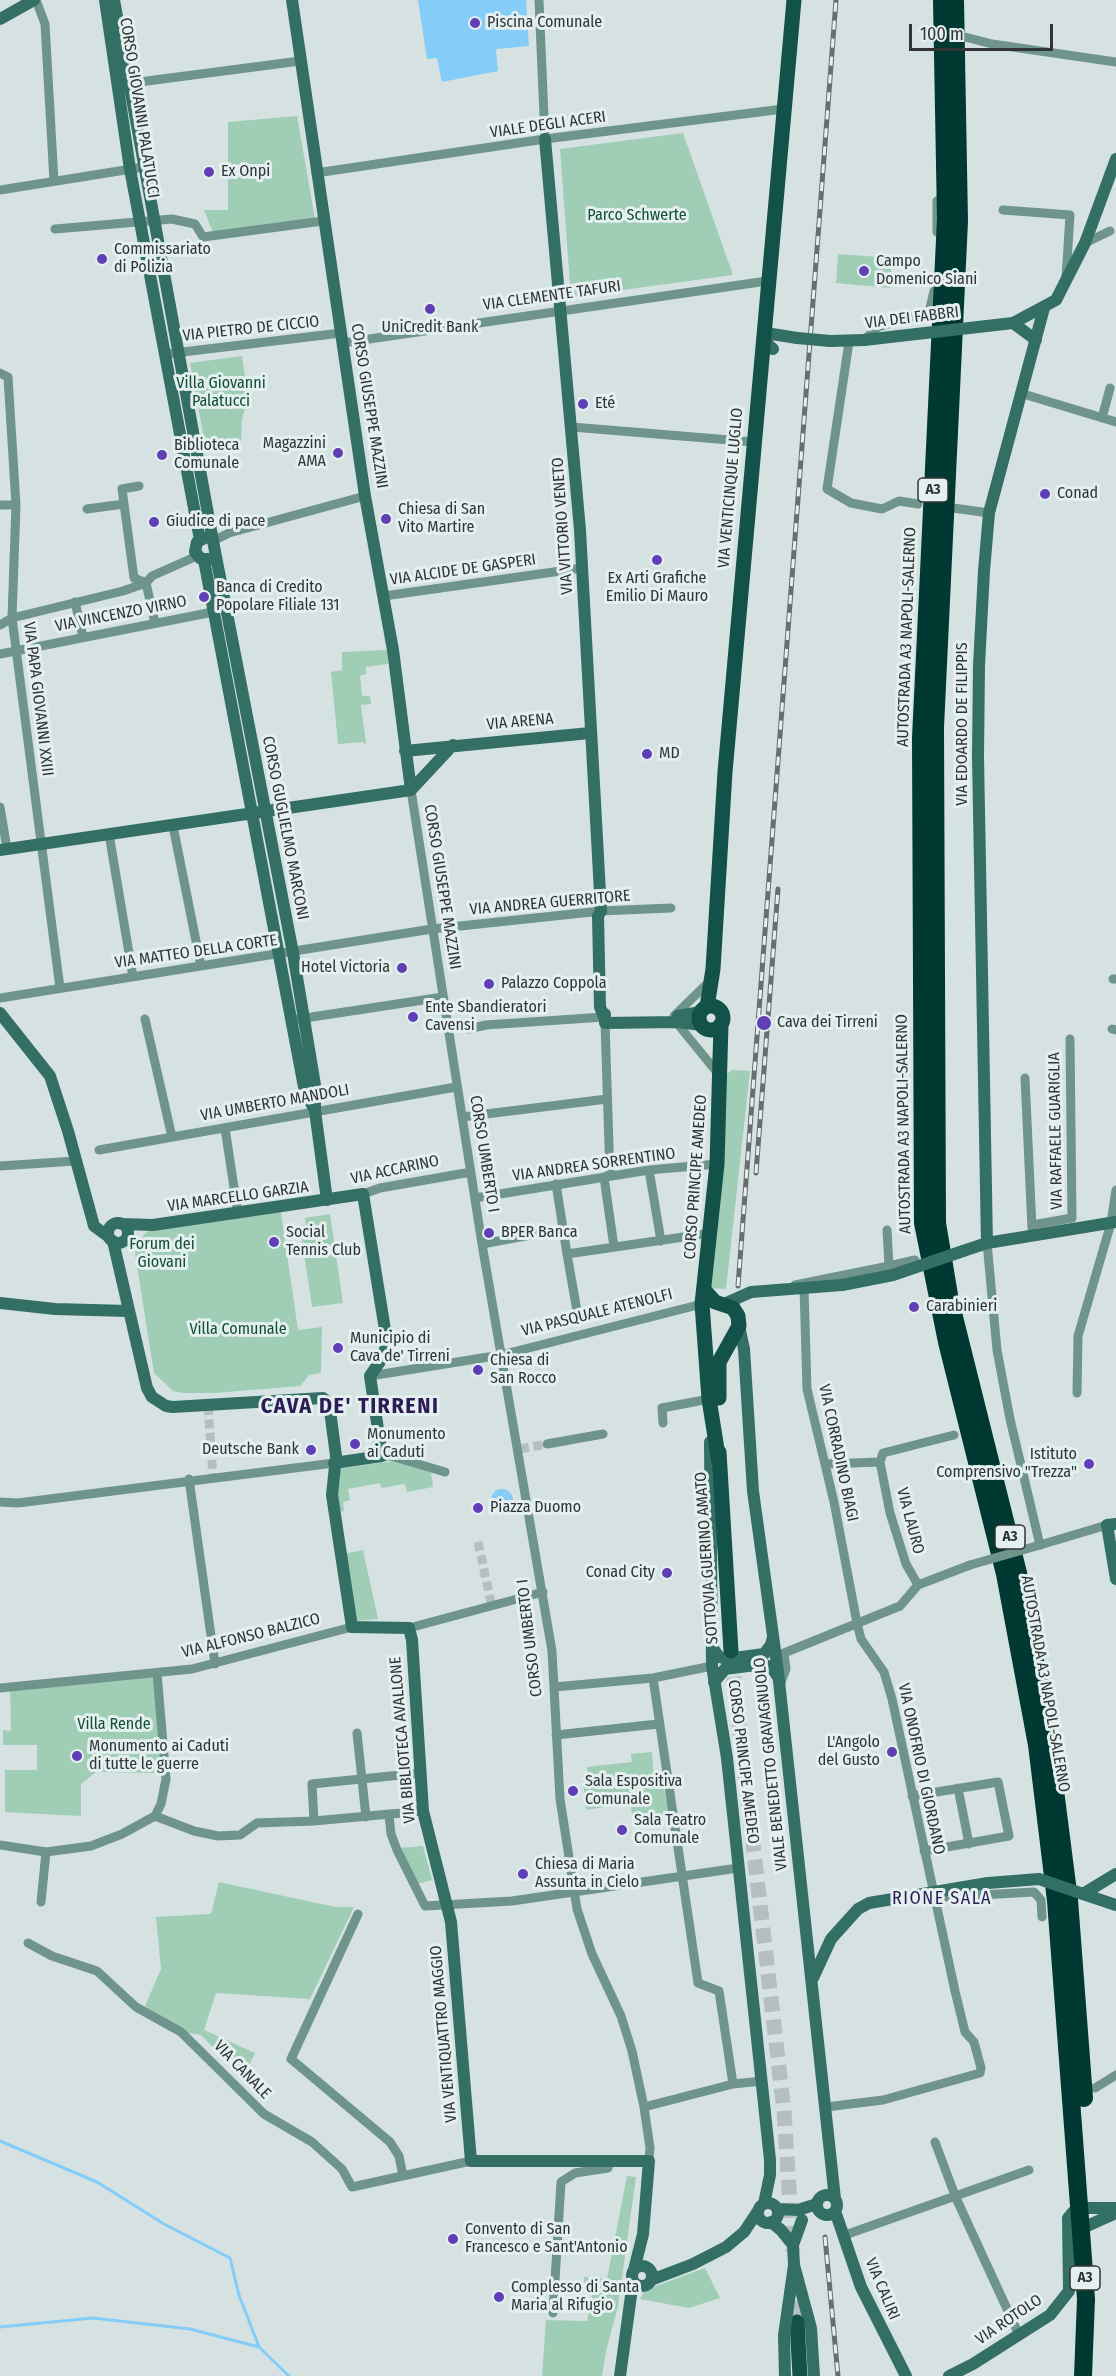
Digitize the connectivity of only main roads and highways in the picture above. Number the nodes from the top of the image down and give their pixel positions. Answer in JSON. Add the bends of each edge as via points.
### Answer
{"nodes":[{"id":1,"x":794,"y":0,"type":"edge"},
{"id":2,"x":942,"y":0,"type":"edge"},
{"id":3,"x":955,"y":0,"type":"edge"},
{"id":4,"x":720,"y":1071,"type":"joint"},
{"id":5,"x":703,"y":1297,"type":"junction"},
{"id":6,"x":722,"y":1304,"type":"junction"},
{"id":7,"x":705,"y":1323,"type":"junction"},
{"id":8,"x":709,"y":1399,"type":"joint"},
{"id":9,"x":719,"y":1462,"type":"junction"},
{"id":10,"x":731,"y":1651,"type":"tunnel mouth"},
{"id":11,"x":1084,"y":2179,"type":"junction"},
{"id":12,"x":797,"y":2322,"type":"tunnel mouth"},
{"id":13,"x":800,"y":2376,"type":"edge"},
{"id":14,"x":1083,"y":2376,"type":"edge"},
{"id":15,"x":1095,"y":2376,"type":"edge"}],
"edges":[{"from":1,"to":4,"type":"main road","name":"VIA VENTICINQUE LUGLIO","via":[[767,281],[766,349],[725,772],[708,1036]]},
{"from":2,"to":11,"type":"highway","name":"AUTOSTRADA A3 NAPOLI-SALERNO","number":"A3","via":[[946,219],[921,738],[923,1223],[947,1342],[1005,1574],[1037,1745]]},
{"from":3,"to":11,"type":"highway","name":"AUTOSTRADA A3 NAPOLI-SALERNO","number":"A3","via":[[958,233],[935,727],[937,1223],[950,1301],[1016,1561],[1046,1712],[1069,1900]]},
{"from":4,"to":5,"type":"main road","name":"CORSO PRINCIPE AMEDEO","via":[[717,1164]]},
{"from":5,"to":6,"type":"main road"},
{"from":5,"to":7,"type":"main road","name":"CORSO PRINCIPE AMEDEO"},
{"from":6,"to":7,"type":"main road"},
{"from":6,"to":9,"type":"main road","name":"SOTTOVIA GUERINO AMATO","via":[[736,1312],[741,1321],[719,1362]]},
{"from":7,"to":8,"type":"main road","name":"CORSO PRINCIPE AMEDEO"},
{"from":8,"to":9,"type":"main road","name":"SOTTOVIA GUERINO AMATO"},
{"from":9,"to":10,"type":"main road","name":"SOTTOVIA GUERINO AMATO"},
{"from":11,"to":14,"type":"highway","name":"AUTOSTRADA A3 NAPOLI-SALERNO","number":"A3","bridge":true},
{"from":11,"to":15,"type":"highway","name":"AUTOSTRADA A3 NAPOLI-SALERNO","number":"A3","via":[[1099,2323]]},
{"from":12,"to":13,"type":"main road"}]}
